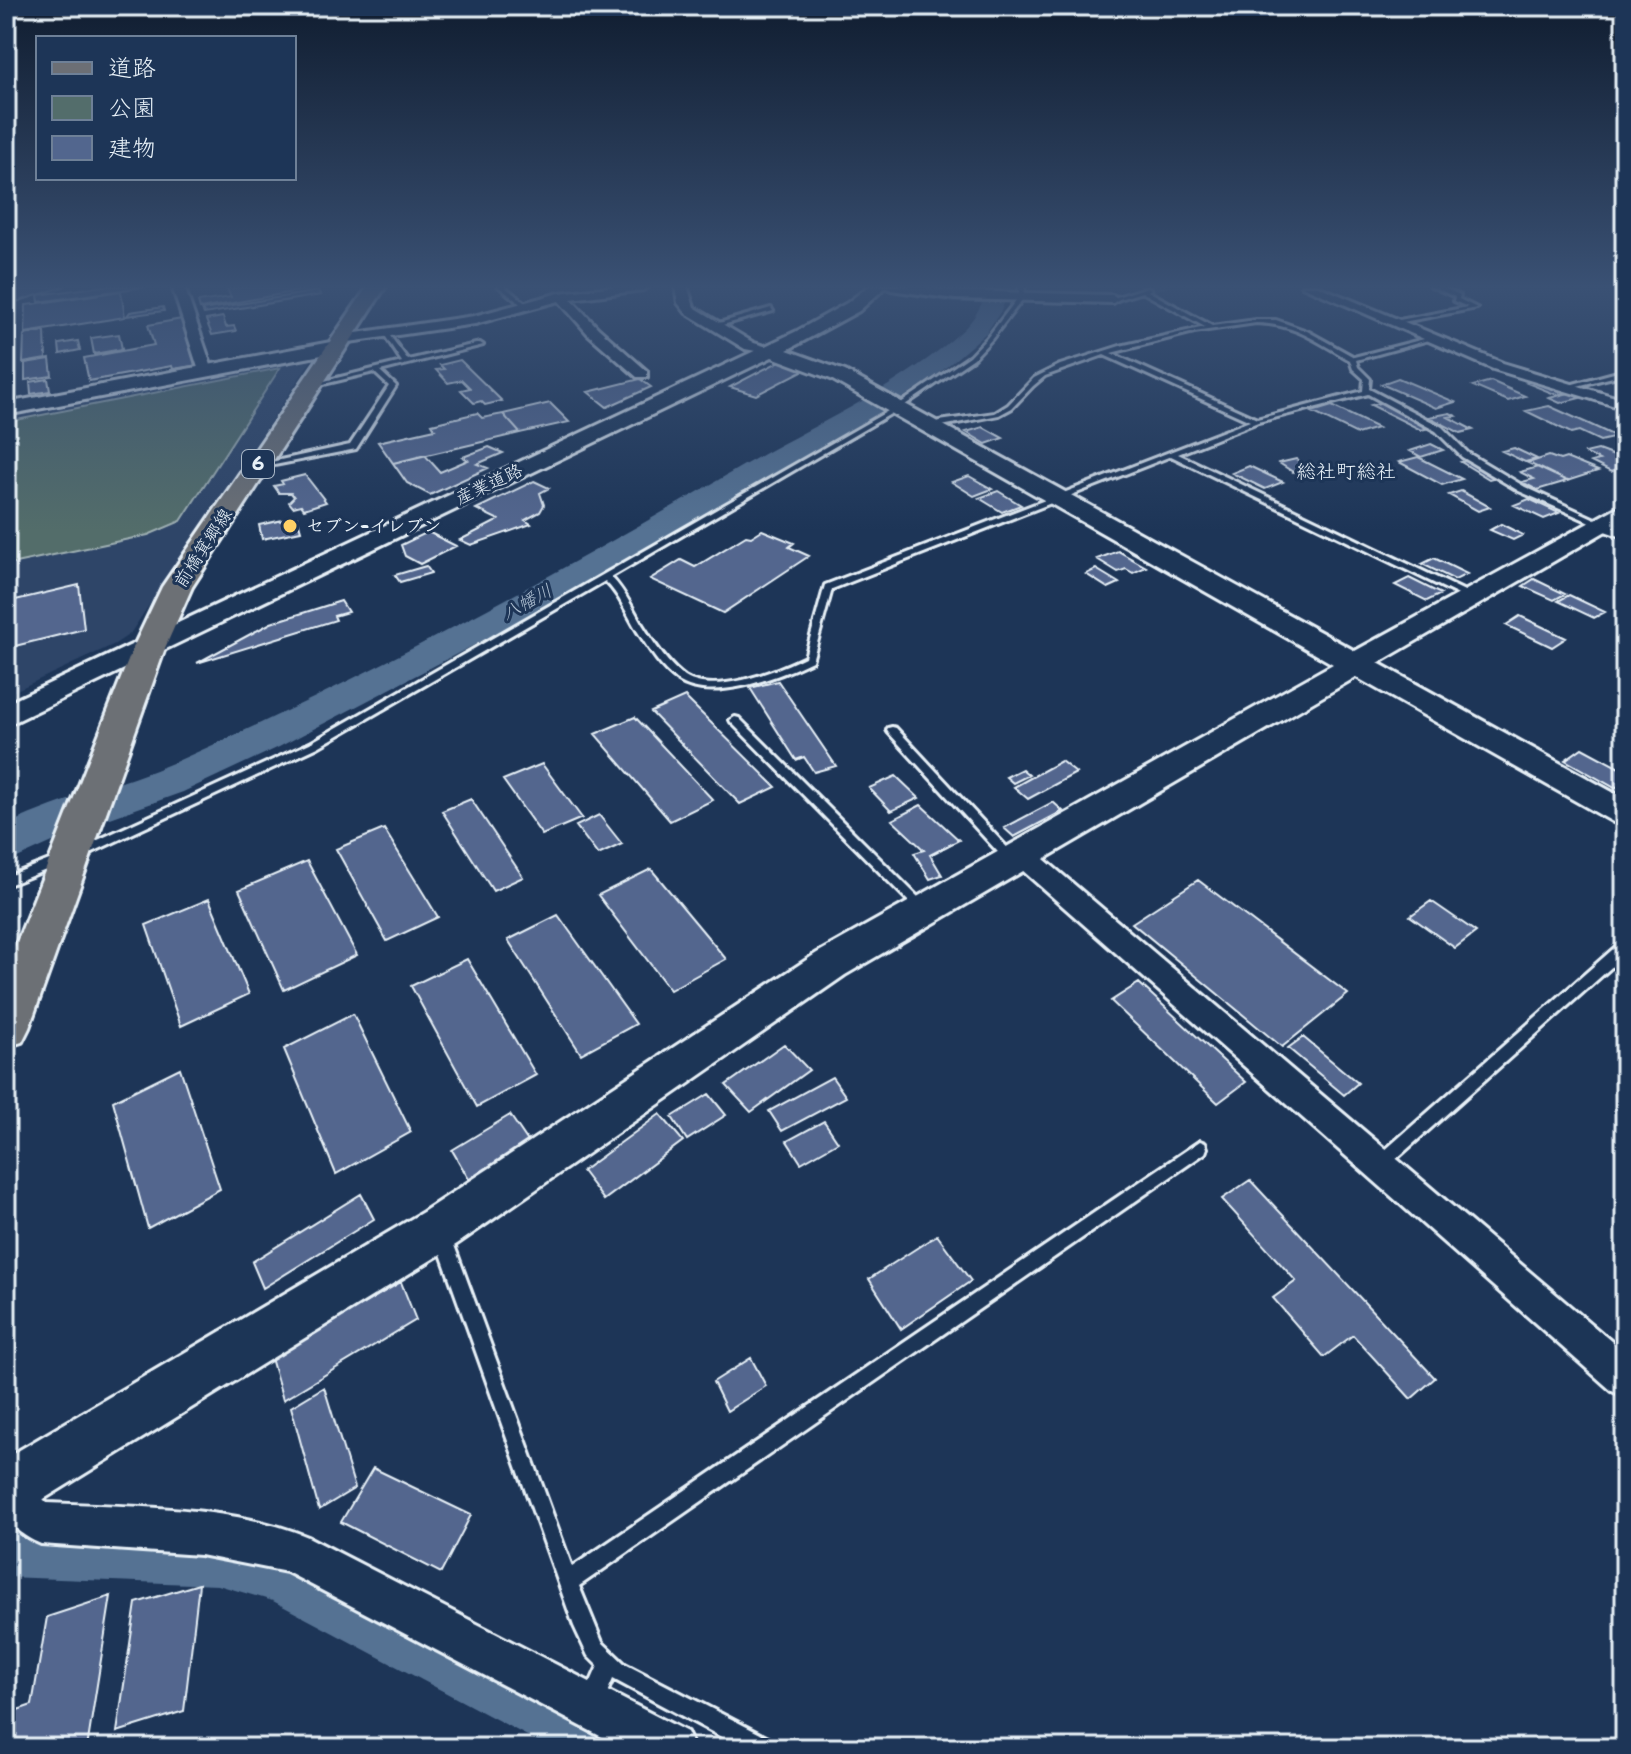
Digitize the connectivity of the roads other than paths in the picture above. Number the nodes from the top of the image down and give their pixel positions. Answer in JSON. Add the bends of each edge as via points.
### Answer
{"nodes":[{"id":1,"x":205,"y":368,"type":"edge"},
{"id":2,"x":221,"y":368,"type":"edge"},
{"id":3,"x":322,"y":368,"type":"edge"},
{"id":4,"x":382,"y":368,"type":"edge"},
{"id":5,"x":635,"y":368,"type":"edge"},
{"id":6,"x":734,"y":368,"type":"edge"},
{"id":7,"x":820,"y":368,"type":"edge"},
{"id":8,"x":955,"y":368,"type":"edge"},
{"id":9,"x":1059,"y":368,"type":"edge"},
{"id":10,"x":1138,"y":368,"type":"edge"},
{"id":11,"x":1355,"y":368,"type":"edge"},
{"id":12,"x":1504,"y":368,"type":"edge"},
{"id":13,"x":375,"y":370,"type":"junction"},
{"id":14,"x":206,"y":371,"type":"junction"},
{"id":15,"x":1625,"y":372,"type":"edge"},
{"id":16,"x":642,"y":374,"type":"dead end"},
{"id":17,"x":311,"y":385,"type":"junction"},
{"id":18,"x":1565,"y":387,"type":"junction"},
{"id":19,"x":1368,"y":392,"type":"junction"},
{"id":20,"x":1625,"y":405,"type":"edge"},
{"id":21,"x":895,"y":406,"type":"junction"},
{"id":22,"x":6,"y":409,"type":"edge"},
{"id":23,"x":1256,"y":421,"type":"junction"},
{"id":24,"x":931,"y":426,"type":"junction"},
{"id":25,"x":1172,"y":454,"type":"junction"},
{"id":26,"x":257,"y":467,"type":"junction"},
{"id":27,"x":1061,"y":497,"type":"junction"},
{"id":28,"x":1617,"y":522,"type":"edge"},
{"id":29,"x":605,"y":576,"type":"junction"},
{"id":30,"x":1472,"y":598,"type":"junction"},
{"id":31,"x":149,"y":648,"type":"junction"},
{"id":32,"x":1356,"y":662,"type":"junction"},
{"id":33,"x":6,"y":716,"type":"edge"},
{"id":34,"x":735,"y":720,"type":"dead end"},
{"id":35,"x":892,"y":730,"type":"dead end"},
{"id":36,"x":1625,"y":814,"type":"edge"},
{"id":37,"x":72,"y":852,"type":"junction"},
{"id":38,"x":1017,"y":858,"type":"junction"},
{"id":39,"x":6,"y":882,"type":"edge"},
{"id":40,"x":924,"y":910,"type":"junction"},
{"id":41,"x":1625,"y":947,"type":"edge"},
{"id":42,"x":6,"y":1028,"type":"edge"},
{"id":43,"x":1200,"y":1148,"type":"dead end"},
{"id":44,"x":1379,"y":1165,"type":"junction"},
{"id":45,"x":440,"y":1228,"type":"junction"},
{"id":46,"x":1625,"y":1378,"type":"edge"},
{"id":47,"x":12,"y":1488,"type":"edge"},
{"id":48,"x":569,"y":1581,"type":"junction"},
{"id":49,"x":609,"y":1664,"type":"junction"},
{"id":50,"x":592,"y":1705,"type":"junction"},
{"id":51,"x":671,"y":1748,"type":"edge"},
{"id":52,"x":764,"y":1748,"type":"edge"}],
"edges":[{"from":1,"to":14,"type":"street"},
{"from":2,"to":14,"type":"street"},
{"from":3,"to":17,"type":"main road","name":"前橋箕郷線","number":"6"},
{"from":4,"to":13,"type":"lane"},
{"from":5,"to":16,"type":"street"},
{"from":6,"to":31,"type":"street","name":"産業道路"},
{"from":7,"to":21,"type":"street"},
{"from":8,"to":21,"type":"lane"},
{"from":9,"to":24,"type":"lane","via":[[1033,380],[1012,407],[998,414]]},
{"from":10,"to":23,"type":"lane"},
{"from":11,"to":19,"type":"lane","via":[[1367,379]]},
{"from":12,"to":18,"type":"street"},
{"from":13,"to":17,"type":"lane"},
{"from":13,"to":26,"type":"lane","via":[[393,386],[353,447]]},
{"from":14,"to":22,"type":"street"},
{"from":15,"to":18,"type":"lane"},
{"from":17,"to":26,"type":"main road","name":"前橋箕郷線","number":"6"},
{"from":18,"to":20,"type":"street"},
{"from":19,"to":23,"type":"lane"},
{"from":19,"to":28,"type":"lane","via":[[1439,429],[1465,455],[1522,489]]},
{"from":21,"to":24,"type":"street"},
{"from":21,"to":29,"type":"lane"},
{"from":23,"to":25,"type":"lane"},
{"from":24,"to":27,"type":"street"},
{"from":25,"to":27,"type":"lane"},
{"from":25,"to":30,"type":"lane"},
{"from":26,"to":31,"type":"main road","name":"前橋箕郷線","number":"6","via":[[177,587]]},
{"from":27,"to":29,"type":"lane","via":[[828,587],[809,659],[722,686],[681,679]]},
{"from":27,"to":32,"type":"street"},
{"from":28,"to":30,"type":"street"},
{"from":29,"to":37,"type":"lane","via":[[314,745],[111,840]]},
{"from":30,"to":32,"type":"street"},
{"from":31,"to":33,"type":"street","name":"産業道路"},
{"from":31,"to":37,"type":"main road","name":"前橋箕郷線","number":"6"},
{"from":32,"to":36,"type":"street"},
{"from":32,"to":38,"type":"street"},
{"from":34,"to":40,"type":"lane"},
{"from":35,"to":38,"type":"lane"},
{"from":37,"to":39,"type":"lane"},
{"from":37,"to":42,"type":"main road","number":"6"},
{"from":38,"to":40,"type":"street"},
{"from":38,"to":44,"type":"street"},
{"from":40,"to":45,"type":"street","via":[[831,964]]},
{"from":41,"to":44,"type":"lane"},
{"from":43,"to":48,"type":"lane"},
{"from":44,"to":46,"type":"street"},
{"from":45,"to":47,"type":"street"},
{"from":45,"to":48,"type":"lane"},
{"from":47,"to":50,"type":"street","via":[[26,1515],[41,1523],[197,1532],[293,1552]]},
{"from":48,"to":49,"type":"lane","via":[[595,1649]]},
{"from":49,"to":50,"type":"lane"},
{"from":49,"to":52,"type":"lane"},
{"from":50,"to":51,"type":"street"}]}
